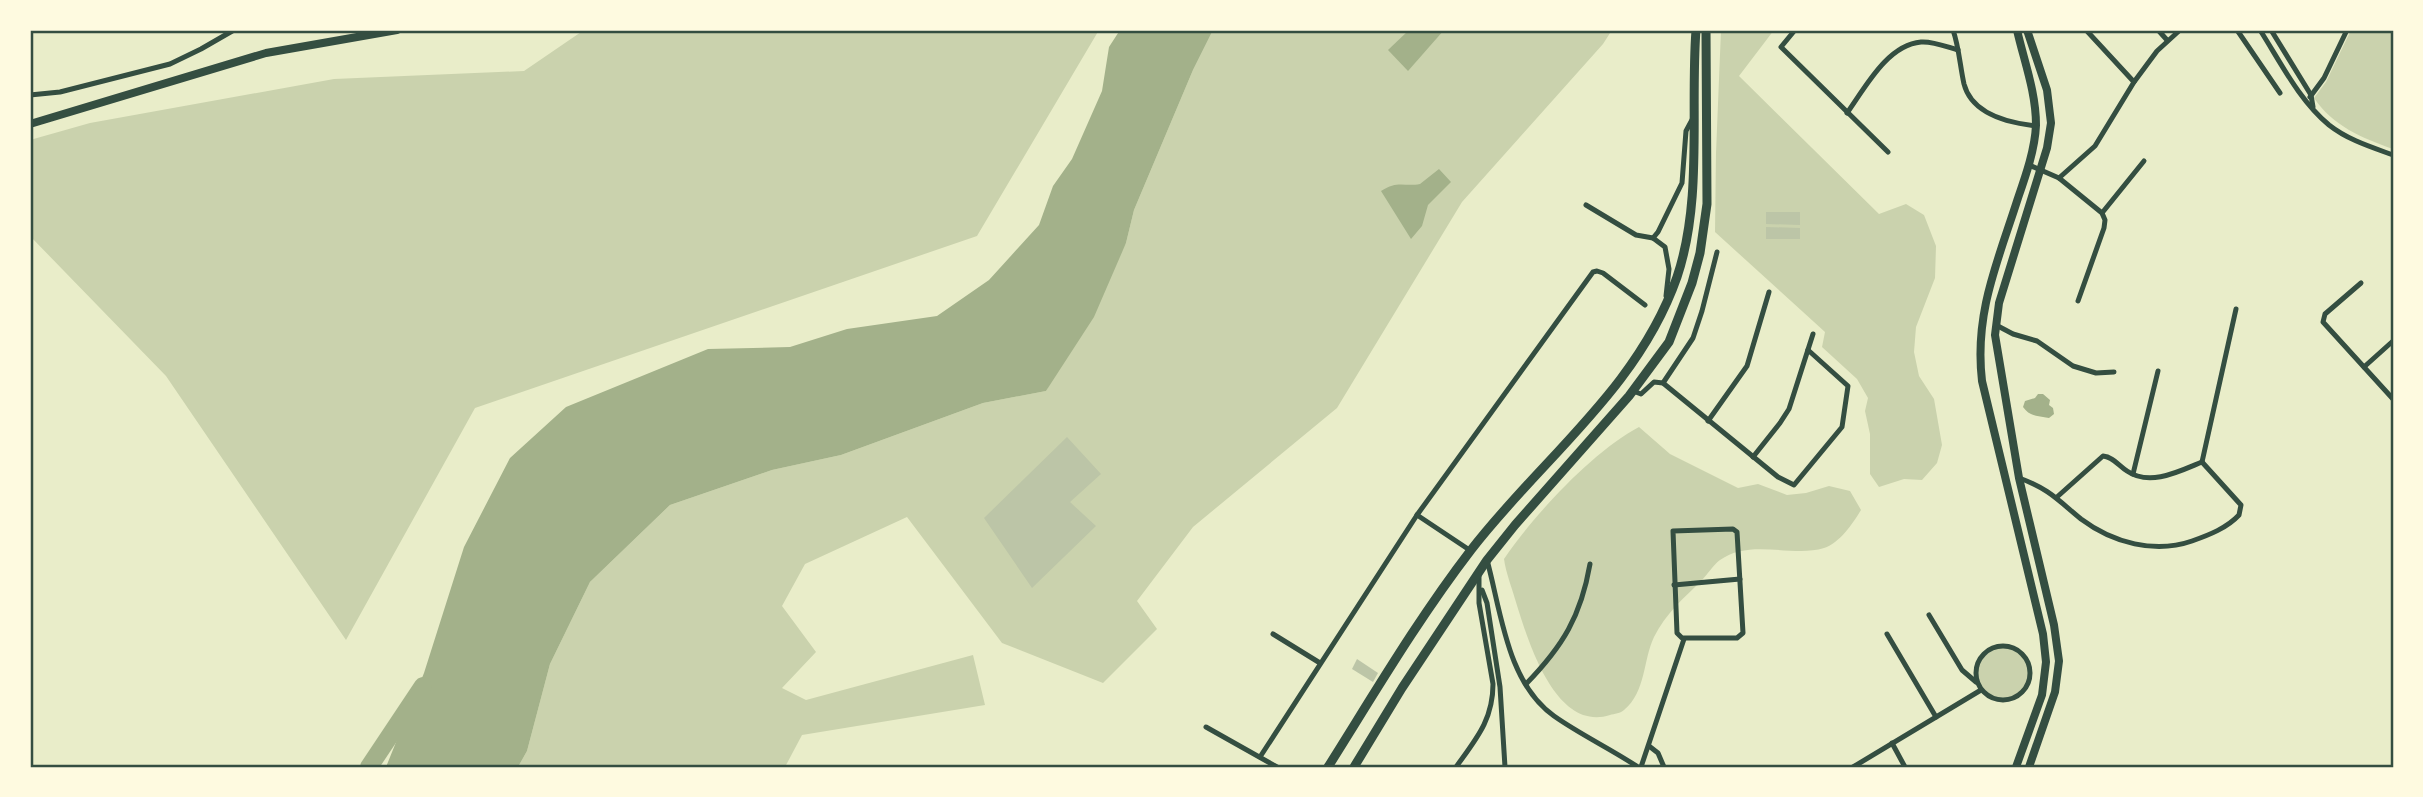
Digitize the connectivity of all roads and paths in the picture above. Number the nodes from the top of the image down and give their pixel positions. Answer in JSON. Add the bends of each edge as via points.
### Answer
{"nodes":[{"id":1,"x":234,"y":30,"type":"edge"},
{"id":2,"x":397,"y":30,"type":"edge"},
{"id":3,"x":1696,"y":30,"type":"edge"},
{"id":4,"x":1706,"y":30,"type":"edge"},
{"id":5,"x":1796,"y":30,"type":"edge"},
{"id":6,"x":1953,"y":30,"type":"edge"},
{"id":7,"x":2017,"y":30,"type":"edge"},
{"id":8,"x":2027,"y":30,"type":"edge"},
{"id":9,"x":2086,"y":30,"type":"edge"},
{"id":10,"x":2158,"y":30,"type":"edge"},
{"id":11,"x":2180,"y":30,"type":"edge"},
{"id":12,"x":2237,"y":30,"type":"edge"},
{"id":13,"x":2245,"y":30,"type":"edge"},
{"id":14,"x":2260,"y":30,"type":"edge"},
{"id":15,"x":2271,"y":30,"type":"edge"},
{"id":16,"x":2347,"y":30,"type":"edge"},
{"id":17,"x":2242,"y":37,"type":"junction"},
{"id":18,"x":2167,"y":40,"type":"junction"},
{"id":19,"x":1958,"y":50,"type":"junction"},
{"id":20,"x":2134,"y":82,"type":"junction"},
{"id":21,"x":2280,"y":93,"type":"dead end"},
{"id":22,"x":30,"y":94,"type":"edge"},
{"id":23,"x":2311,"y":95,"type":"junction"},
{"id":24,"x":2304,"y":101,"type":"junction"},
{"id":25,"x":2313,"y":107,"type":"junction"},
{"id":26,"x":1847,"y":113,"type":"junction"},
{"id":27,"x":1693,"y":118,"type":"junction"},
{"id":28,"x":30,"y":124,"type":"edge"},
{"id":29,"x":2036,"y":126,"type":"junction"},
{"id":30,"x":1888,"y":152,"type":"dead end"},
{"id":31,"x":2393,"y":155,"type":"edge"},
{"id":32,"x":2144,"y":161,"type":"dead end"},
{"id":33,"x":2029,"y":165,"type":"junction"},
{"id":34,"x":2040,"y":169,"type":"junction"},
{"id":35,"x":2059,"y":178,"type":"junction"},
{"id":36,"x":1586,"y":205,"type":"dead end"},
{"id":37,"x":2102,"y":213,"type":"junction"},
{"id":38,"x":1653,"y":238,"type":"junction"},
{"id":39,"x":1717,"y":252,"type":"dead end"},
{"id":40,"x":2361,"y":283,"type":"dead end"},
{"id":41,"x":1769,"y":292,"type":"dead end"},
{"id":42,"x":2078,"y":301,"type":"dead end"},
{"id":43,"x":1645,"y":305,"type":"dead end"},
{"id":44,"x":2236,"y":309,"type":"dead end"},
{"id":45,"x":1664,"y":310,"type":"junction"},
{"id":46,"x":1996,"y":325,"type":"junction"},
{"id":47,"x":1813,"y":334,"type":"dead end"},
{"id":48,"x":2393,"y":341,"type":"edge"},
{"id":49,"x":1808,"y":350,"type":"junction"},
{"id":50,"x":2364,"y":368,"type":"junction"},
{"id":51,"x":2158,"y":371,"type":"dead end"},
{"id":52,"x":2114,"y":372,"type":"dead end"},
{"id":53,"x":1663,"y":383,"type":"junction"},
{"id":54,"x":1633,"y":391,"type":"junction"},
{"id":55,"x":2393,"y":399,"type":"edge"},
{"id":56,"x":1708,"y":421,"type":"junction"},
{"id":57,"x":1753,"y":457,"type":"junction"},
{"id":58,"x":2202,"y":462,"type":"junction"},
{"id":59,"x":2133,"y":474,"type":"junction"},
{"id":60,"x":2020,"y":478,"type":"junction"},
{"id":61,"x":2057,"y":497,"type":"junction"},
{"id":62,"x":2026,"y":504,"type":"junction"},
{"id":63,"x":2011,"y":508,"type":"junction"},
{"id":64,"x":1417,"y":515,"type":"junction"},
{"id":65,"x":1471,"y":551,"type":"junction"},
{"id":66,"x":1488,"y":560,"type":"junction"},
{"id":67,"x":1590,"y":564,"type":"dead end"},
{"id":68,"x":1478,"y":572,"type":"junction"},
{"id":69,"x":1740,"y":579,"type":"junction"},
{"id":70,"x":1674,"y":585,"type":"junction"},
{"id":71,"x":1480,"y":587,"type":"junction"},
{"id":72,"x":1460,"y":601,"type":"junction"},
{"id":73,"x":1479,"y":603,"type":"junction"},
{"id":74,"x":1929,"y":615,"type":"dead end"},
{"id":75,"x":1273,"y":634,"type":"dead end"},
{"id":76,"x":1887,"y":634,"type":"dead end"},
{"id":77,"x":1684,"y":639,"type":"junction"},
{"id":78,"x":1320,"y":663,"type":"junction"},
{"id":79,"x":1976,"y":682,"type":"junction"},
{"id":80,"x":1526,"y":684,"type":"junction"},
{"id":81,"x":1981,"y":690,"type":"junction"},
{"id":82,"x":1936,"y":717,"type":"junction"},
{"id":83,"x":1206,"y":727,"type":"dead end"},
{"id":84,"x":1892,"y":743,"type":"junction"},
{"id":85,"x":1649,"y":746,"type":"junction"},
{"id":86,"x":1260,"y":757,"type":"junction"},
{"id":87,"x":1277,"y":767,"type":"edge"},
{"id":88,"x":1328,"y":767,"type":"edge"},
{"id":89,"x":1354,"y":767,"type":"edge"},
{"id":90,"x":1456,"y":767,"type":"edge"},
{"id":91,"x":1506,"y":767,"type":"edge"},
{"id":92,"x":1639,"y":767,"type":"edge"},
{"id":93,"x":1664,"y":767,"type":"edge"},
{"id":94,"x":1853,"y":767,"type":"edge"},
{"id":95,"x":1905,"y":767,"type":"edge"},
{"id":96,"x":2016,"y":767,"type":"edge"},
{"id":97,"x":2029,"y":767,"type":"edge"}],
"edges":[{"from":1,"to":22,"type":"street","via":[[170,64],[60,92]]},
{"from":2,"to":28,"type":"main road","via":[[266,53]]},
{"from":3,"to":27,"type":"main road"},
{"from":4,"to":54,"type":"main road","via":[[1707,204],[1700,253],[1669,342]]},
{"from":5,"to":26,"type":"street","via":[[1781,47]]},
{"from":6,"to":19,"type":"street"},
{"from":7,"to":29,"type":"main road"},
{"from":8,"to":34,"type":"main road","via":[[2047,90],[2051,123]]},
{"from":9,"to":20,"type":"street"},
{"from":10,"to":18,"type":"street"},
{"from":11,"to":18,"type":"street"},
{"from":12,"to":17,"type":"street"},
{"from":13,"to":17,"type":"street"},
{"from":14,"to":24,"type":"street"},
{"from":15,"to":23,"type":"street"},
{"from":16,"to":23,"type":"street"},
{"from":17,"to":21,"type":"street"},
{"from":18,"to":20,"type":"street"},
{"from":19,"to":26,"type":"street","via":[[1920,42],[1904,48],[1876,73]]},
{"from":19,"to":29,"type":"street","via":[[1965,88],[1978,105],[2003,121]]},
{"from":20,"to":35,"type":"street","via":[[2095,146]]},
{"from":23,"to":24,"type":"street"},
{"from":23,"to":25,"type":"street"},
{"from":24,"to":25,"type":"street"},
{"from":25,"to":31,"type":"street","via":[[2347,137]]},
{"from":26,"to":30,"type":"street"},
{"from":27,"to":38,"type":"street","via":[[1686,131],[1682,183]]},
{"from":27,"to":45,"type":"main road","via":[[1686,242]]},
{"from":29,"to":33,"type":"main road"},
{"from":32,"to":37,"type":"street"},
{"from":33,"to":34,"type":"street"},
{"from":33,"to":63,"type":"main road","via":[[1985,302],[1980,337],[1982,381]]},
{"from":34,"to":35,"type":"street"},
{"from":34,"to":46,"type":"main road"},
{"from":35,"to":37,"type":"street"},
{"from":36,"to":38,"type":"street","via":[[1636,235]]},
{"from":37,"to":42,"type":"street","via":[[2104,228]]},
{"from":38,"to":45,"type":"street","via":[[1665,247],[1667,255]]},
{"from":39,"to":53,"type":"street","via":[[1693,338]]},
{"from":40,"to":50,"type":"street","via":[[2322,319]]},
{"from":41,"to":56,"type":"street","via":[[1747,366]]},
{"from":43,"to":64,"type":"street","via":[[1603,274],[1593,272]]},
{"from":44,"to":58,"type":"street"},
{"from":45,"to":65,"type":"main road","via":[[1642,352],[1615,388]]},
{"from":46,"to":52,"type":"street","via":[[2037,341],[2073,366],[2096,373]]},
{"from":46,"to":60,"type":"main road"},
{"from":47,"to":49,"type":"street"},
{"from":48,"to":50,"type":"street"},
{"from":49,"to":57,"type":"street","via":[[1789,409]]},
{"from":49,"to":57,"type":"street","via":[[1848,386],[1842,427],[1794,485]]},
{"from":50,"to":55,"type":"street"},
{"from":51,"to":59,"type":"street"},
{"from":53,"to":54,"type":"street","via":[[1654,382],[1641,394]]},
{"from":53,"to":56,"type":"street"},
{"from":54,"to":66,"type":"main road"},
{"from":56,"to":57,"type":"street"},
{"from":58,"to":59,"type":"street","via":[[2164,477]]},
{"from":58,"to":61,"type":"street","via":[[2241,505],[2239,515],[2217,531],[2183,544],[2148,546],[2121,541],[2083,520]]},
{"from":59,"to":61,"type":"street","via":[[2103,457]]},
{"from":60,"to":61,"type":"street"},
{"from":60,"to":62,"type":"main road"},
{"from":62,"to":63,"type":"main road"},
{"from":62,"to":97,"type":"main road","via":[[2059,661],[2055,692]]},
{"from":63,"to":96,"type":"main road","via":[[2046,662],[2042,695]]},
{"from":64,"to":65,"type":"street"},
{"from":64,"to":78,"type":"street"},
{"from":65,"to":88,"type":"main road"},
{"from":66,"to":68,"type":"main road"},
{"from":66,"to":80,"type":"street","via":[[1511,651]]},
{"from":67,"to":80,"type":"street","via":[[1569,631]]},
{"from":68,"to":71,"type":"street"},
{"from":68,"to":72,"type":"main road"},
{"from":69,"to":70,"type":"street"},
{"from":69,"to":70,"type":"street","via":[[1735,530],[1675,530]]},
{"from":69,"to":77,"type":"street","via":[[1742,635]]},
{"from":70,"to":77,"type":"street","via":[[1677,633]]},
{"from":71,"to":73,"type":"street"},
{"from":71,"to":91,"type":"street","via":[[1487,603],[1500,687]]},
{"from":72,"to":73,"type":"street","via":[[1470,598]]},
{"from":72,"to":89,"type":"main road"},
{"from":73,"to":90,"type":"street","via":[[1493,696],[1485,725]]},
{"from":74,"to":79,"type":"street","via":[[1962,670]]},
{"from":75,"to":78,"type":"street"},
{"from":76,"to":82,"type":"street"},
{"from":77,"to":85,"type":"street"},
{"from":78,"to":86,"type":"street"},
{"from":79,"to":81,"type":"street"},
{"from":79,"to":81,"type":"street","via":[[1976,665],[1986,650],[2004,645],[2026,659],[2030,677],[2021,693],[2005,701]]},
{"from":80,"to":92,"type":"street","via":[[1553,715]]},
{"from":81,"to":82,"type":"street"},
{"from":82,"to":84,"type":"street"},
{"from":83,"to":86,"type":"street"},
{"from":84,"to":94,"type":"street"},
{"from":84,"to":95,"type":"street"},
{"from":85,"to":92,"type":"street"},
{"from":85,"to":93,"type":"street"},
{"from":86,"to":87,"type":"street"}]}
